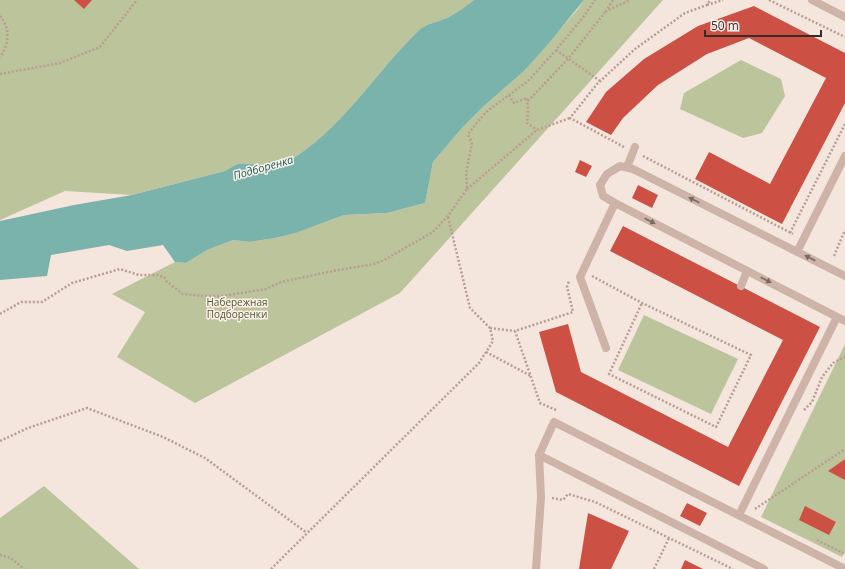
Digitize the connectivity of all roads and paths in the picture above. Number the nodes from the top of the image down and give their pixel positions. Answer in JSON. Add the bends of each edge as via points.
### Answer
{"nodes":[{"id":1,"x":137,"y":0,"type":"edge"},
{"id":2,"x":595,"y":0,"type":"edge"},
{"id":3,"x":613,"y":0,"type":"edge"},
{"id":4,"x":630,"y":0,"type":"edge"},
{"id":5,"x":710,"y":0,"type":"edge"},
{"id":6,"x":723,"y":0,"type":"edge"},
{"id":7,"x":769,"y":0,"type":"edge"},
{"id":8,"x":812,"y":0,"type":"edge"},
{"id":9,"x":707,"y":5,"type":"junction"},
{"id":10,"x":606,"y":11,"type":"junction"},
{"id":11,"x":0,"y":16,"type":"edge"},
{"id":12,"x":845,"y":17,"type":"edge"},
{"id":13,"x":845,"y":37,"type":"edge"},
{"id":14,"x":556,"y":50,"type":"junction"},
{"id":15,"x":0,"y":57,"type":"edge"},
{"id":16,"x":568,"y":59,"type":"junction"},
{"id":17,"x":0,"y":74,"type":"edge"},
{"id":18,"x":600,"y":81,"type":"junction"},
{"id":19,"x":509,"y":96,"type":"junction"},
{"id":20,"x":528,"y":101,"type":"junction"},
{"id":21,"x":570,"y":118,"type":"junction"},
{"id":22,"x":845,"y":124,"type":"edge"},
{"id":23,"x":537,"y":130,"type":"junction"},
{"id":24,"x":634,"y":149,"type":"junction"},
{"id":25,"x":845,"y":156,"type":"edge"},
{"id":26,"x":627,"y":167,"type":"junction"},
{"id":27,"x":467,"y":189,"type":"junction"},
{"id":28,"x":616,"y":203,"type":"junction"},
{"id":29,"x":448,"y":216,"type":"junction"},
{"id":30,"x":845,"y":230,"type":"edge"},
{"id":31,"x":790,"y":233,"type":"junction"},
{"id":32,"x":803,"y":240,"type":"junction"},
{"id":33,"x":797,"y":252,"type":"junction"},
{"id":34,"x":828,"y":253,"type":"dead end"},
{"id":35,"x":834,"y":256,"type":"junction"},
{"id":36,"x":840,"y":259,"type":"dead end"},
{"id":37,"x":595,"y":269,"type":"dead end"},
{"id":38,"x":747,"y":271,"type":"junction"},
{"id":39,"x":845,"y":276,"type":"edge"},
{"id":40,"x":570,"y":280,"type":"dead end"},
{"id":41,"x":741,"y":286,"type":"dead end"},
{"id":42,"x":642,"y":303,"type":"junction"},
{"id":43,"x":0,"y":314,"type":"edge"},
{"id":44,"x":841,"y":319,"type":"edge"},
{"id":45,"x":490,"y":328,"type":"junction"},
{"id":46,"x":515,"y":331,"type":"junction"},
{"id":47,"x":606,"y":348,"type":"dead end"},
{"id":48,"x":486,"y":352,"type":"junction"},
{"id":49,"x":531,"y":376,"type":"junction"},
{"id":50,"x":540,"y":402,"type":"dead end"},
{"id":51,"x":0,"y":441,"type":"edge"},
{"id":52,"x":845,"y":449,"type":"edge"},
{"id":53,"x":539,"y":455,"type":"junction"},
{"id":54,"x":541,"y":497,"type":"junction"},
{"id":55,"x":755,"y":509,"type":"dead end"},
{"id":56,"x":739,"y":516,"type":"junction"},
{"id":57,"x":307,"y":533,"type":"junction"},
{"id":58,"x":669,"y":538,"type":"junction"},
{"id":59,"x":0,"y":555,"type":"edge"},
{"id":60,"x":24,"y":569,"type":"edge"},
{"id":61,"x":271,"y":569,"type":"edge"},
{"id":62,"x":536,"y":569,"type":"edge"},
{"id":63,"x":654,"y":569,"type":"edge"},
{"id":64,"x":732,"y":569,"type":"edge"},
{"id":65,"x":764,"y":569,"type":"edge"},
{"id":66,"x":845,"y":569,"type":"edge"}],
"edges":[{"from":1,"to":17,"type":"path","via":[[100,47],[60,63]]},
{"from":2,"to":14,"type":"path"},
{"from":3,"to":10,"type":"path"},
{"from":4,"to":10,"type":"path"},
{"from":5,"to":9,"type":"path"},
{"from":6,"to":9,"type":"path"},
{"from":7,"to":13,"type":"path"},
{"from":8,"to":12,"type":"lane"},
{"from":9,"to":18,"type":"path","via":[[685,13],[635,49]]},
{"from":10,"to":16,"type":"path"},
{"from":11,"to":15,"type":"path","via":[[6,22],[8,36],[5,50]]},
{"from":14,"to":16,"type":"path"},
{"from":14,"to":19,"type":"path","via":[[528,81]]},
{"from":16,"to":18,"type":"path"},
{"from":16,"to":20,"type":"path"},
{"from":18,"to":21,"type":"path"},
{"from":19,"to":20,"type":"path","via":[[514,103],[527,98]]},
{"from":19,"to":27,"type":"path","via":[[486,112],[468,134],[472,144],[466,173]]},
{"from":20,"to":23,"type":"path","via":[[527,123]]},
{"from":21,"to":23,"type":"path"},
{"from":21,"to":24,"type":"path"},
{"from":22,"to":31,"type":"path"},
{"from":23,"to":27,"type":"path"},
{"from":24,"to":26,"type":"lane"},
{"from":24,"to":31,"type":"path"},
{"from":25,"to":32,"type":"lane"},
{"from":26,"to":28,"type":"lane","via":[[620,166],[607,174],[600,185],[603,196]]},
{"from":33,"to":26,"type":"lane","one_way":true},
{"from":27,"to":29,"type":"path"},
{"from":28,"to":38,"type":"lane","one_way":true},
{"from":28,"to":47,"type":"lane","via":[[580,277]]},
{"from":29,"to":43,"type":"path","via":[[433,232],[384,260],[282,282],[266,289],[222,296],[183,294],[164,277],[139,275],[120,269],[72,283],[42,302],[21,302]]},
{"from":29,"to":45,"type":"path","via":[[470,308]]},
{"from":30,"to":35,"type":"path"},
{"from":31,"to":32,"type":"path"},
{"from":32,"to":33,"type":"lane"},
{"from":39,"to":33,"type":"lane","one_way":true},
{"from":34,"to":35,"type":"path"},
{"from":35,"to":36,"type":"path"},
{"from":37,"to":42,"type":"path","via":[[592,276]]},
{"from":38,"to":41,"type":"lane"},
{"from":38,"to":44,"type":"lane","one_way":true},
{"from":40,"to":46,"type":"path","via":[[566,287],[573,312]]},
{"from":42,"to":42,"type":"path","via":[[609,374],[716,427],[751,355]]},
{"from":44,"to":56,"type":"lane"},
{"from":45,"to":46,"type":"path"},
{"from":45,"to":48,"type":"path","via":[[493,341]]},
{"from":46,"to":49,"type":"path"},
{"from":48,"to":49,"type":"path"},
{"from":48,"to":57,"type":"path","via":[[479,363]]},
{"from":49,"to":50,"type":"path"},
{"from":51,"to":57,"type":"path","via":[[28,428],[87,408],[162,437],[205,458]]},
{"from":52,"to":55,"type":"path"},
{"from":53,"to":54,"type":"lane"},
{"from":53,"to":56,"type":"lane","via":[[554,422]]},
{"from":53,"to":65,"type":"lane"},
{"from":54,"to":58,"type":"path","via":[[563,500],[568,494],[595,502]]},
{"from":54,"to":62,"type":"lane"},
{"from":56,"to":66,"type":"lane"},
{"from":57,"to":61,"type":"path"},
{"from":58,"to":63,"type":"path"},
{"from":58,"to":64,"type":"path"},
{"from":59,"to":60,"type":"path","via":[[11,558]]}]}
